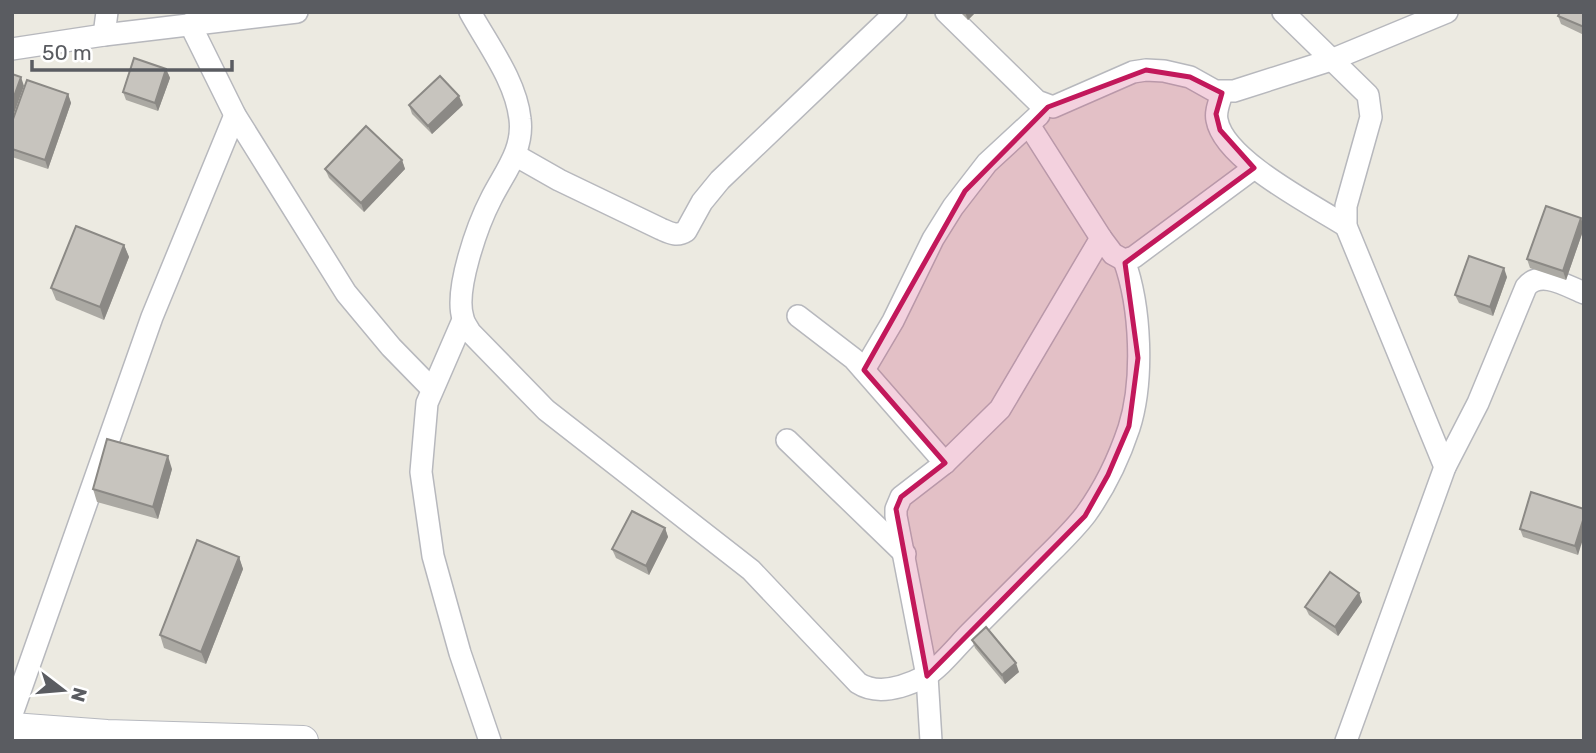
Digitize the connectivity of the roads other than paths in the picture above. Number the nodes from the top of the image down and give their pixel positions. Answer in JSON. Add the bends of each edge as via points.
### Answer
{"nodes":[{"id":1,"x":107,"y":12,"type":"edge"},
{"id":2,"x":297,"y":12,"type":"edge"},
{"id":3,"x":470,"y":12,"type":"edge"},
{"id":4,"x":896,"y":12,"type":"edge"},
{"id":5,"x":946,"y":12,"type":"edge"},
{"id":6,"x":1283,"y":12,"type":"edge"},
{"id":7,"x":1447,"y":12,"type":"edge"},
{"id":8,"x":190,"y":24,"type":"junction"},
{"id":9,"x":104,"y":35,"type":"junction"},
{"id":10,"x":12,"y":49,"type":"edge"},
{"id":11,"x":1331,"y":60,"type":"junction"},
{"id":12,"x":1222,"y":93,"type":"junction"},
{"id":13,"x":1048,"y":107,"type":"junction"},
{"id":14,"x":235,"y":115,"type":"junction"},
{"id":15,"x":1028,"y":125,"type":"junction"},
{"id":16,"x":515,"y":155,"type":"junction"},
{"id":17,"x":1254,"y":167,"type":"junction"},
{"id":18,"x":1346,"y":226,"type":"junction"},
{"id":19,"x":1101,"y":238,"type":"junction"},
{"id":20,"x":1124,"y":260,"type":"junction"},
{"id":21,"x":1584,"y":293,"type":"edge"},
{"id":22,"x":798,"y":316,"type":"dead end"},
{"id":23,"x":463,"y":320,"type":"junction"},
{"id":24,"x":864,"y":370,"type":"junction"},
{"id":25,"x":432,"y":389,"type":"junction"},
{"id":26,"x":787,"y":439,"type":"dead end"},
{"id":27,"x":944,"y":463,"type":"junction"},
{"id":28,"x":1445,"y":467,"type":"junction"},
{"id":29,"x":905,"y":554,"type":"junction"},
{"id":30,"x":927,"y":676,"type":"junction"},
{"id":31,"x":12,"y":714,"type":"edge"},
{"id":32,"x":12,"y":729,"type":"edge"},
{"id":33,"x":303,"y":741,"type":"edge"},
{"id":34,"x":490,"y":741,"type":"edge"},
{"id":35,"x":931,"y":741,"type":"edge"},
{"id":36,"x":1346,"y":741,"type":"edge"}],
"edges":[{"from":1,"to":9,"type":"street"},
{"from":2,"to":8,"type":"street"},
{"from":3,"to":16,"type":"street","via":[[517,103],[521,135]]},
{"from":4,"to":16,"type":"street","via":[[720,180],[682,234],[661,229]]},
{"from":5,"to":13,"type":"street"},
{"from":6,"to":11,"type":"street"},
{"from":7,"to":11,"type":"street"},
{"from":8,"to":9,"type":"street"},
{"from":8,"to":14,"type":"street"},
{"from":9,"to":10,"type":"street"},
{"from":11,"to":12,"type":"street"},
{"from":11,"to":18,"type":"street","via":[[1362,87],[1371,106],[1346,206]]},
{"from":12,"to":13,"type":"street","via":[[1190,78],[1146,70]]},
{"from":12,"to":17,"type":"street","via":[[1216,114],[1220,130]]},
{"from":13,"to":15,"type":"street"},
{"from":14,"to":25,"type":"street","via":[[346,293]]},
{"from":14,"to":31,"type":"street","via":[[152,317]]},
{"from":15,"to":19,"type":"street"},
{"from":15,"to":24,"type":"street","via":[[988,163],[953,207]]},
{"from":16,"to":23,"type":"street","via":[[485,210],[468,258],[462,287]]},
{"from":17,"to":18,"type":"street"},
{"from":17,"to":20,"type":"street"},
{"from":18,"to":28,"type":"street"},
{"from":19,"to":20,"type":"street"},
{"from":19,"to":27,"type":"street","via":[[1006,401]]},
{"from":20,"to":30,"type":"street","via":[[1132,281],[1138,359],[1134,404],[1120,452],[1085,516]]},
{"from":21,"to":28,"type":"street","via":[[1543,279],[1526,287],[1478,403]]},
{"from":22,"to":24,"type":"street"},
{"from":23,"to":25,"type":"street"},
{"from":23,"to":30,"type":"street","via":[[481,345],[546,410],[751,570],[858,683],[890,689]]},
{"from":24,"to":27,"type":"street"},
{"from":25,"to":34,"type":"street","via":[[421,472],[426,516],[460,653]]},
{"from":26,"to":29,"type":"street"},
{"from":27,"to":29,"type":"street","via":[[899,500],[896,516]]},
{"from":28,"to":36,"type":"street"},
{"from":29,"to":30,"type":"street"},
{"from":30,"to":35,"type":"street"},
{"from":32,"to":33,"type":"main road"}]}
